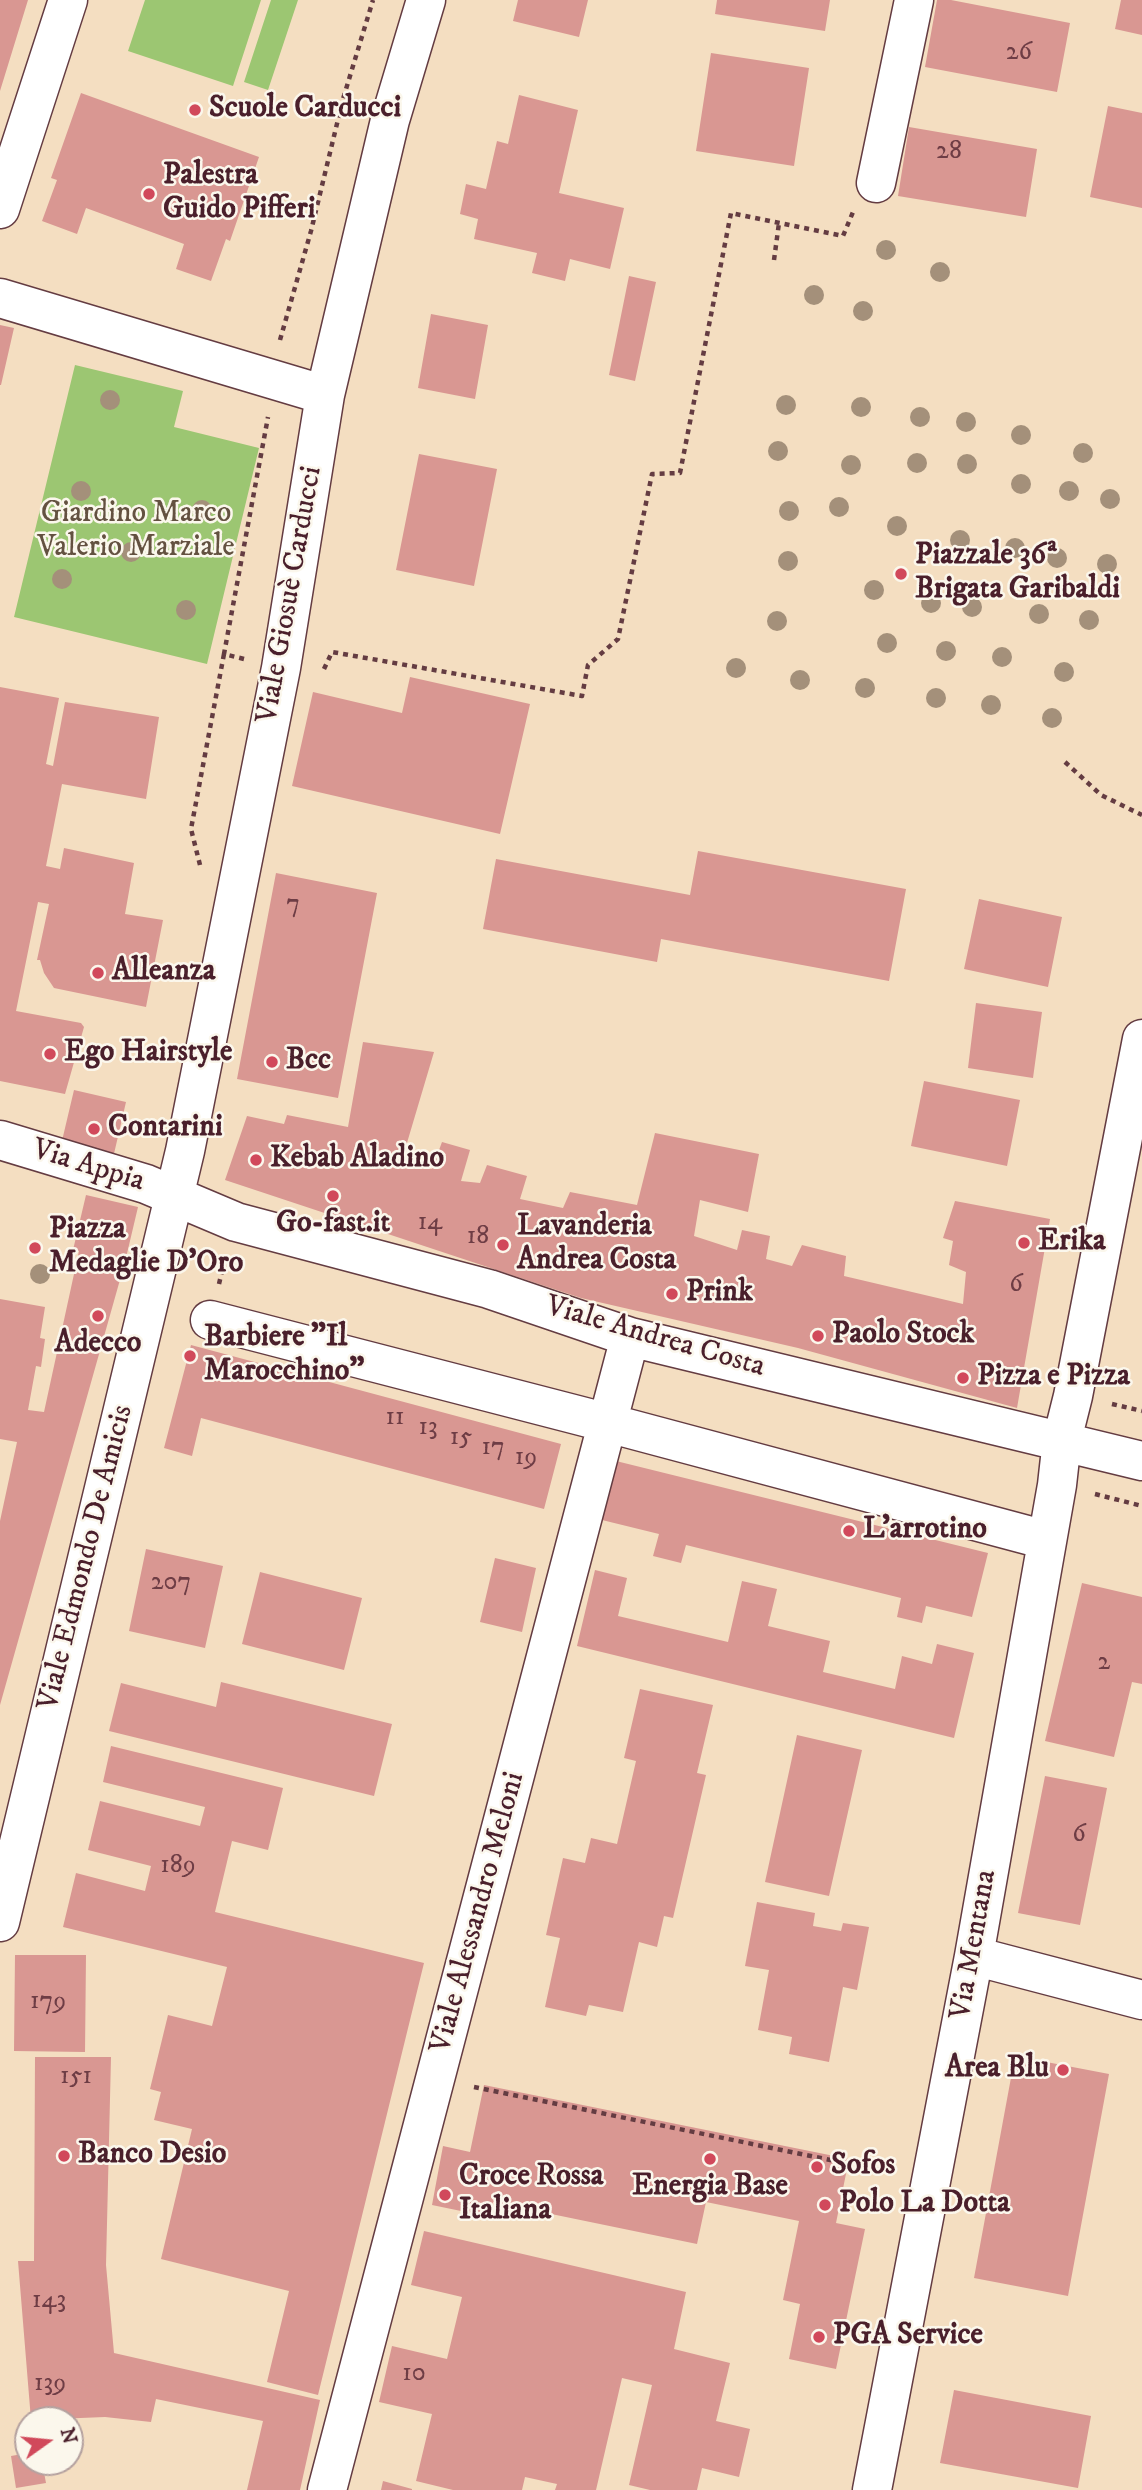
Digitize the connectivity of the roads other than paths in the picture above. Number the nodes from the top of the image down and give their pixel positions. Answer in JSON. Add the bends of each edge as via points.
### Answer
{"nodes":[{"id":1,"x":68,"y":0,"type":"edge"},
{"id":2,"x":426,"y":0,"type":"edge"},
{"id":3,"x":914,"y":0,"type":"edge"},
{"id":4,"x":876,"y":183,"type":"road end"},
{"id":5,"x":0,"y":209,"type":"edge"},
{"id":6,"x":0,"y":298,"type":"edge"},
{"id":7,"x":325,"y":395,"type":"junction"},
{"id":8,"x":1142,"y":1039,"type":"edge"},
{"id":9,"x":0,"y":1140,"type":"edge"},
{"id":10,"x":175,"y":1194,"type":"junction"},
{"id":11,"x":210,"y":1320,"type":"dead end"},
{"id":12,"x":630,"y":1337,"type":"junction"},
{"id":13,"x":608,"y":1423,"type":"junction"},
{"id":14,"x":1062,"y":1440,"type":"junction"},
{"id":15,"x":1142,"y":1461,"type":"edge"},
{"id":16,"x":1046,"y":1540,"type":"junction"},
{"id":17,"x":0,"y":1922,"type":"edge"},
{"id":18,"x":974,"y":1956,"type":"junction"},
{"id":19,"x":1142,"y":2000,"type":"edge"},
{"id":20,"x":327,"y":2490,"type":"edge"},
{"id":21,"x":872,"y":2490,"type":"edge"}],
"edges":[{"from":1,"to":5,"type":"street"},
{"from":2,"to":7,"type":"street","name":"Viale Giosuè Carducci","via":[[390,120]]},
{"from":3,"to":4,"type":"street"},
{"from":6,"to":7,"type":"street"},
{"from":7,"to":10,"type":"street","name":"Viale Giosuè Carducci","via":[[281,668]]},
{"from":8,"to":14,"type":"street","name":"Via Mentana"},
{"from":9,"to":10,"type":"street","name":"Via Appia"},
{"from":10,"to":12,"type":"street","name":"Viale Andrea Costa","via":[[236,1222],[489,1289]]},
{"from":10,"to":17,"type":"street","name":"Viale Edmondo De Amicis"},
{"from":11,"to":13,"type":"street"},
{"from":12,"to":13,"type":"street","name":"Viale Alessandro Meloni"},
{"from":12,"to":14,"type":"street","name":"Viale Andrea Costa"},
{"from":13,"to":16,"type":"street"},
{"from":13,"to":20,"type":"street","name":"Viale Alessandro Meloni"},
{"from":14,"to":15,"type":"street","name":"Viale Andrea Costa"},
{"from":14,"to":16,"type":"street","name":"Via Mentana"},
{"from":16,"to":18,"type":"street","name":"Via Mentana"},
{"from":18,"to":19,"type":"street"},
{"from":18,"to":21,"type":"street","name":"Via Mentana"}]}
